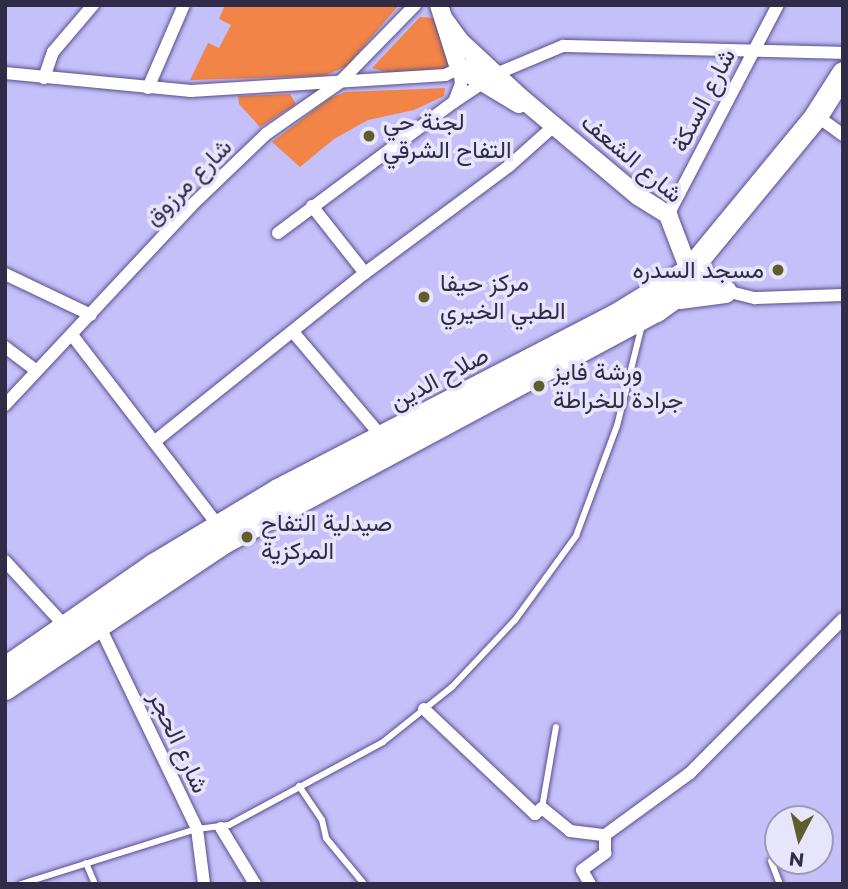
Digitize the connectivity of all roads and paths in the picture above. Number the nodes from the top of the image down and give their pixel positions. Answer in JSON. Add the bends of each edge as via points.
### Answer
{"nodes":[{"id":1,"x":93,"y":5,"type":"edge"},
{"id":2,"x":184,"y":5,"type":"edge"},
{"id":3,"x":415,"y":5,"type":"edge"},
{"id":4,"x":778,"y":5,"type":"edge"},
{"id":5,"x":444,"y":10,"type":"edge"},
{"id":6,"x":754,"y":48,"type":"junction"},
{"id":7,"x":843,"y":53,"type":"edge"},
{"id":8,"x":478,"y":60,"type":"junction"},
{"id":9,"x":459,"y":68,"type":"junction"},
{"id":10,"x":5,"y":73,"type":"edge"},
{"id":11,"x":843,"y":73,"type":"edge"},
{"id":12,"x":44,"y":78,"type":"junction"},
{"id":13,"x":489,"y":80,"type":"junction"},
{"id":14,"x":339,"y":83,"type":"junction"},
{"id":15,"x":148,"y":88,"type":"junction"},
{"id":16,"x":843,"y":99,"type":"edge"},
{"id":17,"x":454,"y":102,"type":"junction"},
{"id":18,"x":555,"y":125,"type":"junction"},
{"id":19,"x":834,"y":129,"type":"edge"},
{"id":20,"x":313,"y":206,"type":"junction"},
{"id":21,"x":668,"y":215,"type":"junction"},
{"id":22,"x":278,"y":233,"type":"dead end"},
{"id":23,"x":365,"y":273,"type":"junction"},
{"id":24,"x":5,"y":274,"type":"edge"},
{"id":25,"x":695,"y":274,"type":"junction"},
{"id":26,"x":725,"y":291,"type":"junction"},
{"id":27,"x":843,"y":295,"type":"edge"},
{"id":28,"x":672,"y":299,"type":"junction"},
{"id":29,"x":90,"y":315,"type":"junction"},
{"id":30,"x":645,"y":316,"type":"junction"},
{"id":31,"x":293,"y":332,"type":"junction"},
{"id":32,"x":72,"y":335,"type":"junction"},
{"id":33,"x":5,"y":347,"type":"edge"},
{"id":34,"x":36,"y":370,"type":"junction"},
{"id":35,"x":5,"y":405,"type":"edge"},
{"id":36,"x":392,"y":439,"type":"junction"},
{"id":37,"x":154,"y":442,"type":"junction"},
{"id":38,"x":218,"y":525,"type":"junction"},
{"id":39,"x":5,"y":561,"type":"edge"},
{"id":40,"x":97,"y":623,"type":"junction"},
{"id":41,"x":65,"y":626,"type":"junction"},
{"id":42,"x":840,"y":626,"type":"edge"},
{"id":43,"x":5,"y":668,"type":"edge"},
{"id":44,"x":5,"y":688,"type":"edge"},
{"id":45,"x":424,"y":709,"type":"junction"},
{"id":46,"x":556,"y":727,"type":"dead end"},
{"id":47,"x":299,"y":786,"type":"junction"},
{"id":48,"x":542,"y":808,"type":"junction"},
{"id":49,"x":221,"y":828,"type":"junction"},
{"id":50,"x":197,"y":829,"type":"junction"},
{"id":51,"x":605,"y":835,"type":"junction"},
{"id":52,"x":86,"y":863,"type":"junction"},
{"id":53,"x":21,"y":884,"type":"edge"},
{"id":54,"x":95,"y":884,"type":"edge"},
{"id":55,"x":204,"y":884,"type":"edge"},
{"id":56,"x":256,"y":884,"type":"edge"},
{"id":57,"x":363,"y":884,"type":"edge"},
{"id":58,"x":590,"y":884,"type":"edge"}],
"edges":[{"from":1,"to":12,"type":"street","via":[[53,52]]},
{"from":2,"to":15,"type":"street"},
{"from":3,"to":14,"type":"street","name":"شارع مرزوق"},
{"from":4,"to":6,"type":"street","name":"شارع السكة"},
{"from":5,"to":8,"type":"street"},
{"from":5,"to":9,"type":"street"},
{"from":6,"to":7,"type":"street"},
{"from":6,"to":13,"type":"street","via":[[669,51],[563,46]]},
{"from":6,"to":21,"type":"street","name":"شارع السكة"},
{"from":8,"to":9,"type":"street"},
{"from":8,"to":13,"type":"street"},
{"from":9,"to":13,"type":"street","name":"شارع الشعف"},
{"from":9,"to":14,"type":"street","via":[[445,75]]},
{"from":9,"to":17,"type":"street","via":[[461,84]]},
{"from":10,"to":12,"type":"street"},
{"from":11,"to":25,"type":"highway","name":"صلاح الدين","via":[[815,117]]},
{"from":12,"to":15,"type":"street"},
{"from":13,"to":17,"type":"street"},
{"from":13,"to":18,"type":"street","name":"شارع الشعف"},
{"from":14,"to":15,"type":"street","via":[[191,91]]},
{"from":14,"to":29,"type":"street","name":"شارع مرزوق","via":[[266,134],[191,206]]},
{"from":16,"to":19,"type":"highway","name":"صلاح الدين"},
{"from":17,"to":20,"type":"street"},
{"from":18,"to":21,"type":"street","name":"شارع الشعف"},
{"from":18,"to":23,"type":"street","via":[[509,166]]},
{"from":19,"to":25,"type":"highway","name":"صلاح الدين"},
{"from":20,"to":22,"type":"street"},
{"from":20,"to":23,"type":"street"},
{"from":21,"to":25,"type":"street","name":"شارع الشعف"},
{"from":23,"to":31,"type":"street"},
{"from":24,"to":29,"type":"street"},
{"from":25,"to":26,"type":"street"},
{"from":25,"to":28,"type":"highway","name":"صلاح الدين"},
{"from":25,"to":36,"type":"highway","name":"صلاح الدين"},
{"from":26,"to":27,"type":"street","via":[[755,298]]},
{"from":26,"to":28,"type":"highway"},
{"from":28,"to":30,"type":"highway","name":"صلاح الدين"},
{"from":29,"to":32,"type":"street","name":"شارع مرزوق"},
{"from":30,"to":36,"type":"highway","name":"صلاح الدين"},
{"from":30,"to":45,"type":"lane","via":[[617,426],[576,536],[515,620],[452,687]]},
{"from":31,"to":36,"type":"street"},
{"from":31,"to":37,"type":"street"},
{"from":32,"to":34,"type":"street","name":"شارع مرزوق"},
{"from":32,"to":37,"type":"street"},
{"from":33,"to":34,"type":"street"},
{"from":34,"to":35,"type":"street","name":"شارع مرزوق"},
{"from":36,"to":38,"type":"highway","name":"صلاح الدين"},
{"from":36,"to":40,"type":"highway","name":"صلاح الدين"},
{"from":37,"to":38,"type":"street"},
{"from":38,"to":41,"type":"highway","name":"صلاح الدين"},
{"from":39,"to":41,"type":"street"},
{"from":40,"to":44,"type":"highway","name":"صلاح الدين"},
{"from":40,"to":50,"type":"street","name":"شارع الحجر"},
{"from":41,"to":43,"type":"highway","name":"صلاح الدين"},
{"from":42,"to":51,"type":"street","via":[[690,773]]},
{"from":45,"to":47,"type":"lane","via":[[383,742]]},
{"from":45,"to":48,"type":"street","via":[[535,814]]},
{"from":46,"to":48,"type":"lane"},
{"from":47,"to":49,"type":"lane"},
{"from":47,"to":57,"type":"lane","via":[[322,820],[326,838]]},
{"from":48,"to":51,"type":"street","via":[[570,831]]},
{"from":49,"to":50,"type":"lane"},
{"from":49,"to":56,"type":"street"},
{"from":50,"to":52,"type":"lane"},
{"from":50,"to":55,"type":"street","name":"شارع الحجر"},
{"from":51,"to":58,"type":"street","via":[[606,853],[582,870]]},
{"from":52,"to":53,"type":"lane"},
{"from":52,"to":54,"type":"lane"}]}
